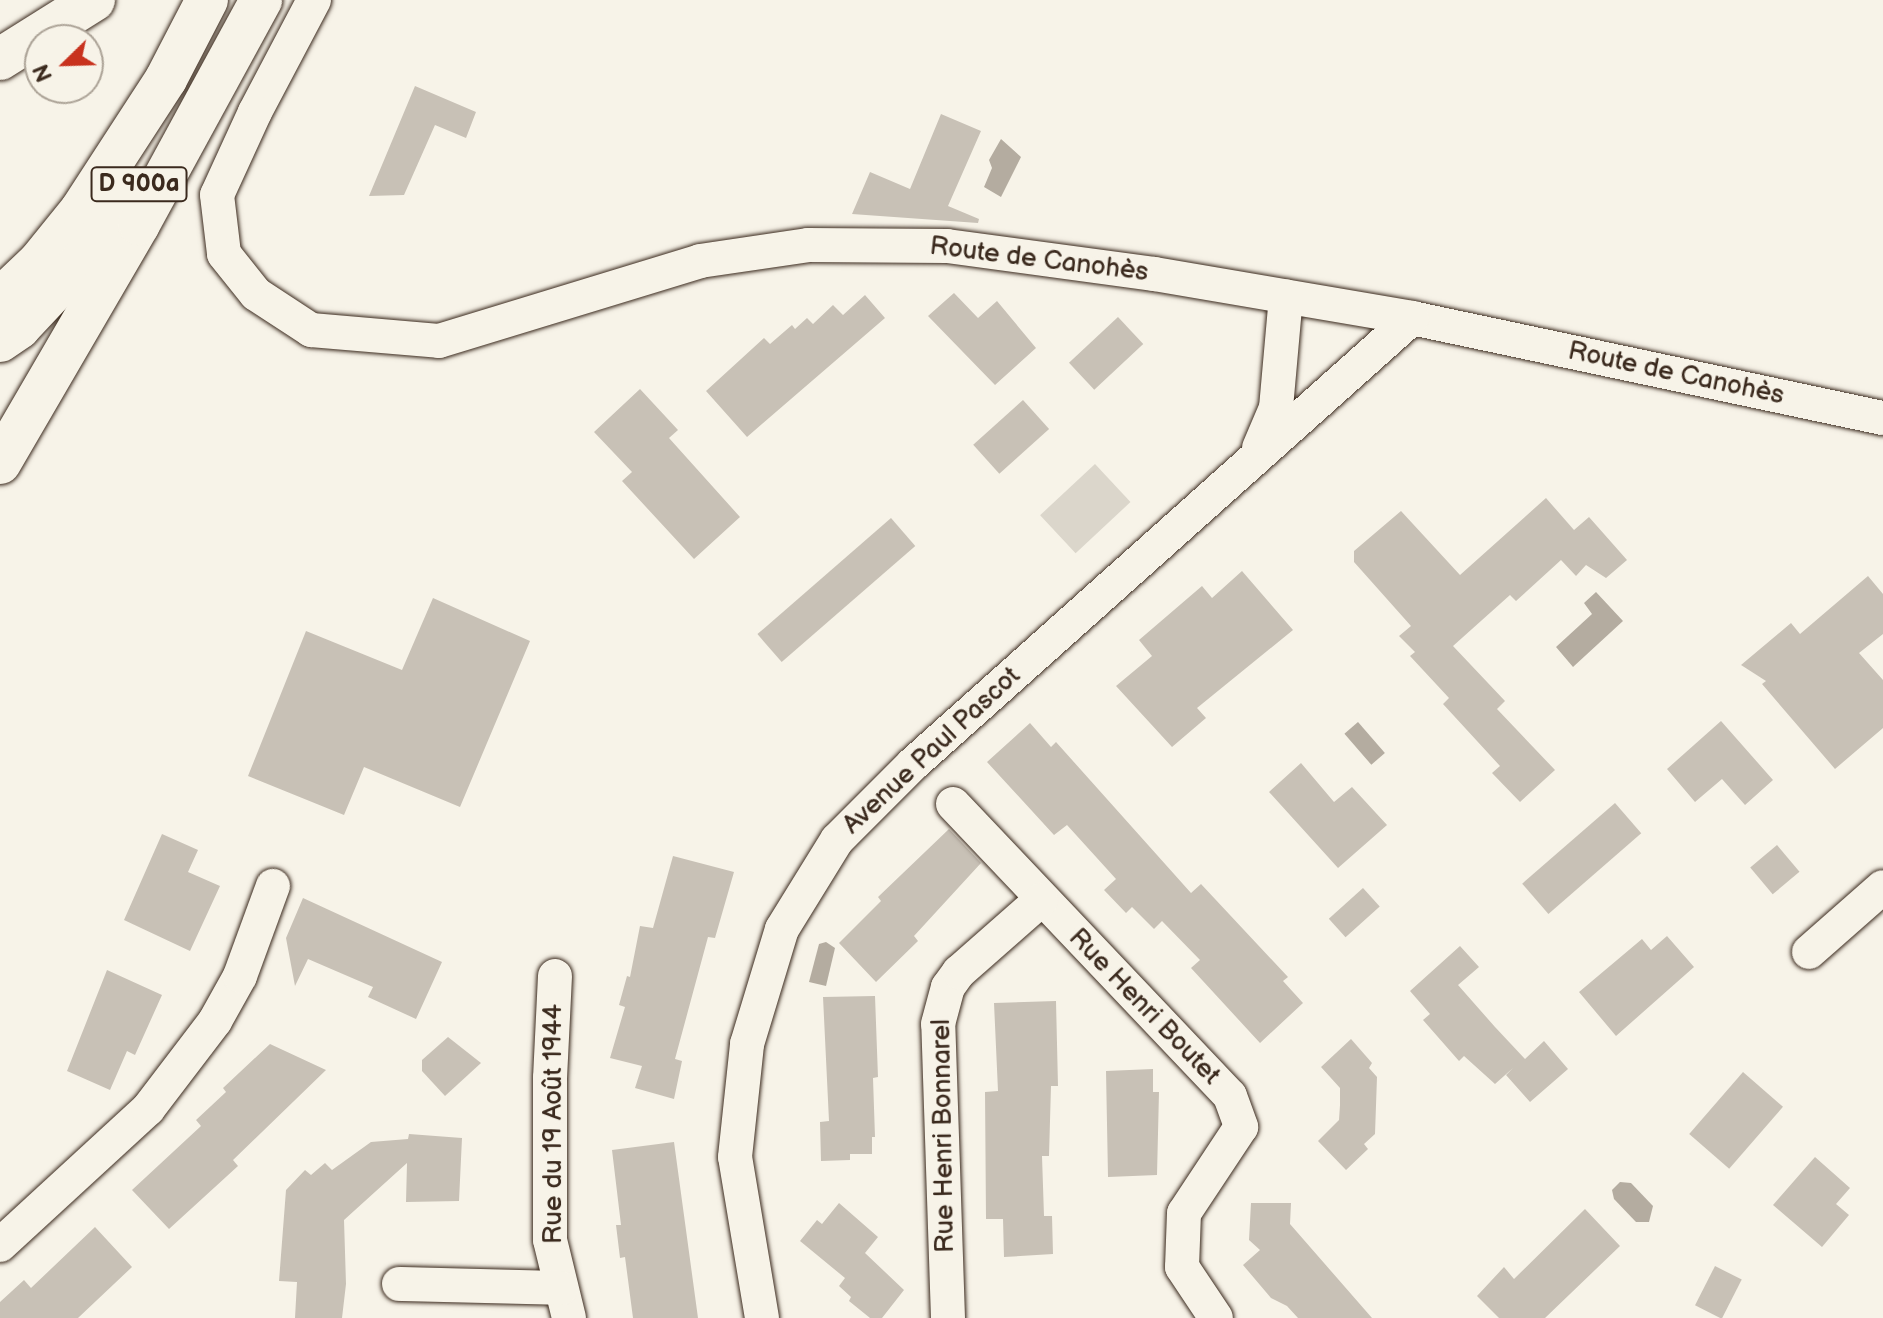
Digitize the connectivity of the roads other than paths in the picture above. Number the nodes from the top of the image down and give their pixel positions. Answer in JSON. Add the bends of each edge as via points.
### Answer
{"nodes":[{"id":1,"x":94,"y":0,"type":"edge"},
{"id":2,"x":207,"y":0,"type":"edge"},
{"id":3,"x":241,"y":0,"type":"edge"},
{"id":4,"x":261,"y":0,"type":"edge"},
{"id":5,"x":314,"y":0,"type":"edge"},
{"id":6,"x":0,"y":59,"type":"edge"},
{"id":7,"x":1286,"y":296,"type":"junction"},
{"id":8,"x":0,"y":299,"type":"edge"},
{"id":9,"x":1412,"y":318,"type":"junction"},
{"id":10,"x":0,"y":341,"type":"edge"},
{"id":11,"x":1883,"y":418,"type":"edge"},
{"id":12,"x":1257,"y":454,"type":"junction"},
{"id":13,"x":0,"y":463,"type":"edge"},
{"id":14,"x":953,"y":804,"type":"dead end"},
{"id":15,"x":273,"y":886,"type":"dead end"},
{"id":16,"x":1883,"y":887,"type":"edge"},
{"id":17,"x":1041,"y":900,"type":"junction"},
{"id":18,"x":1809,"y":952,"type":"dead end"},
{"id":19,"x":555,"y":976,"type":"dead end"},
{"id":20,"x":0,"y":1245,"type":"edge"},
{"id":21,"x":399,"y":1284,"type":"dead end"},
{"id":22,"x":565,"y":1303,"type":"edge"},
{"id":23,"x":762,"y":1318,"type":"edge"},
{"id":24,"x":948,"y":1318,"type":"edge"},
{"id":25,"x":1216,"y":1318,"type":"edge"}],
"edges":[{"from":1,"to":6,"type":"main road"},
{"from":2,"to":8,"type":"main road","number":"D 900a","via":[[166,79],[81,210]]},
{"from":3,"to":10,"type":"main road","number":"D 900a","via":[[158,160],[77,266]]},
{"from":4,"to":13,"type":"main road"},
{"from":5,"to":7,"type":"street","name":"Route de Canohès","via":[[217,195],[224,254],[256,294],[311,330],[439,341],[700,261],[808,245],[947,246]]},
{"from":7,"to":9,"type":"street","name":"Route de Canohès"},
{"from":7,"to":12,"type":"street","name":"Avenue Paul Pascot","via":[[1276,408]]},
{"from":9,"to":11,"type":"street","name":"Route de Canohès"},
{"from":9,"to":12,"type":"street","name":"Avenue Paul Pascot"},
{"from":12,"to":23,"type":"street","name":"Avenue Paul Pascot","via":[[913,764],[837,840],[782,929],[747,1044],[735,1157]]},
{"from":14,"to":17,"type":"street","name":"Rue Henri Boutet"},
{"from":15,"to":20,"type":"street","via":[[240,976],[187,1059],[148,1109]]},
{"from":16,"to":18,"type":"street"},
{"from":17,"to":24,"type":"street","name":"Rue Henri Bonnarel","via":[[959,972],[948,987],[938,1024]]},
{"from":17,"to":25,"type":"street","name":"Rue Henri Boutet","via":[[1230,1096],[1241,1127],[1184,1213],[1182,1267]]},
{"from":19,"to":22,"type":"street","name":"Rue du 19 Août 1944","via":[[550,1240]]},
{"from":21,"to":22,"type":"street"}]}
